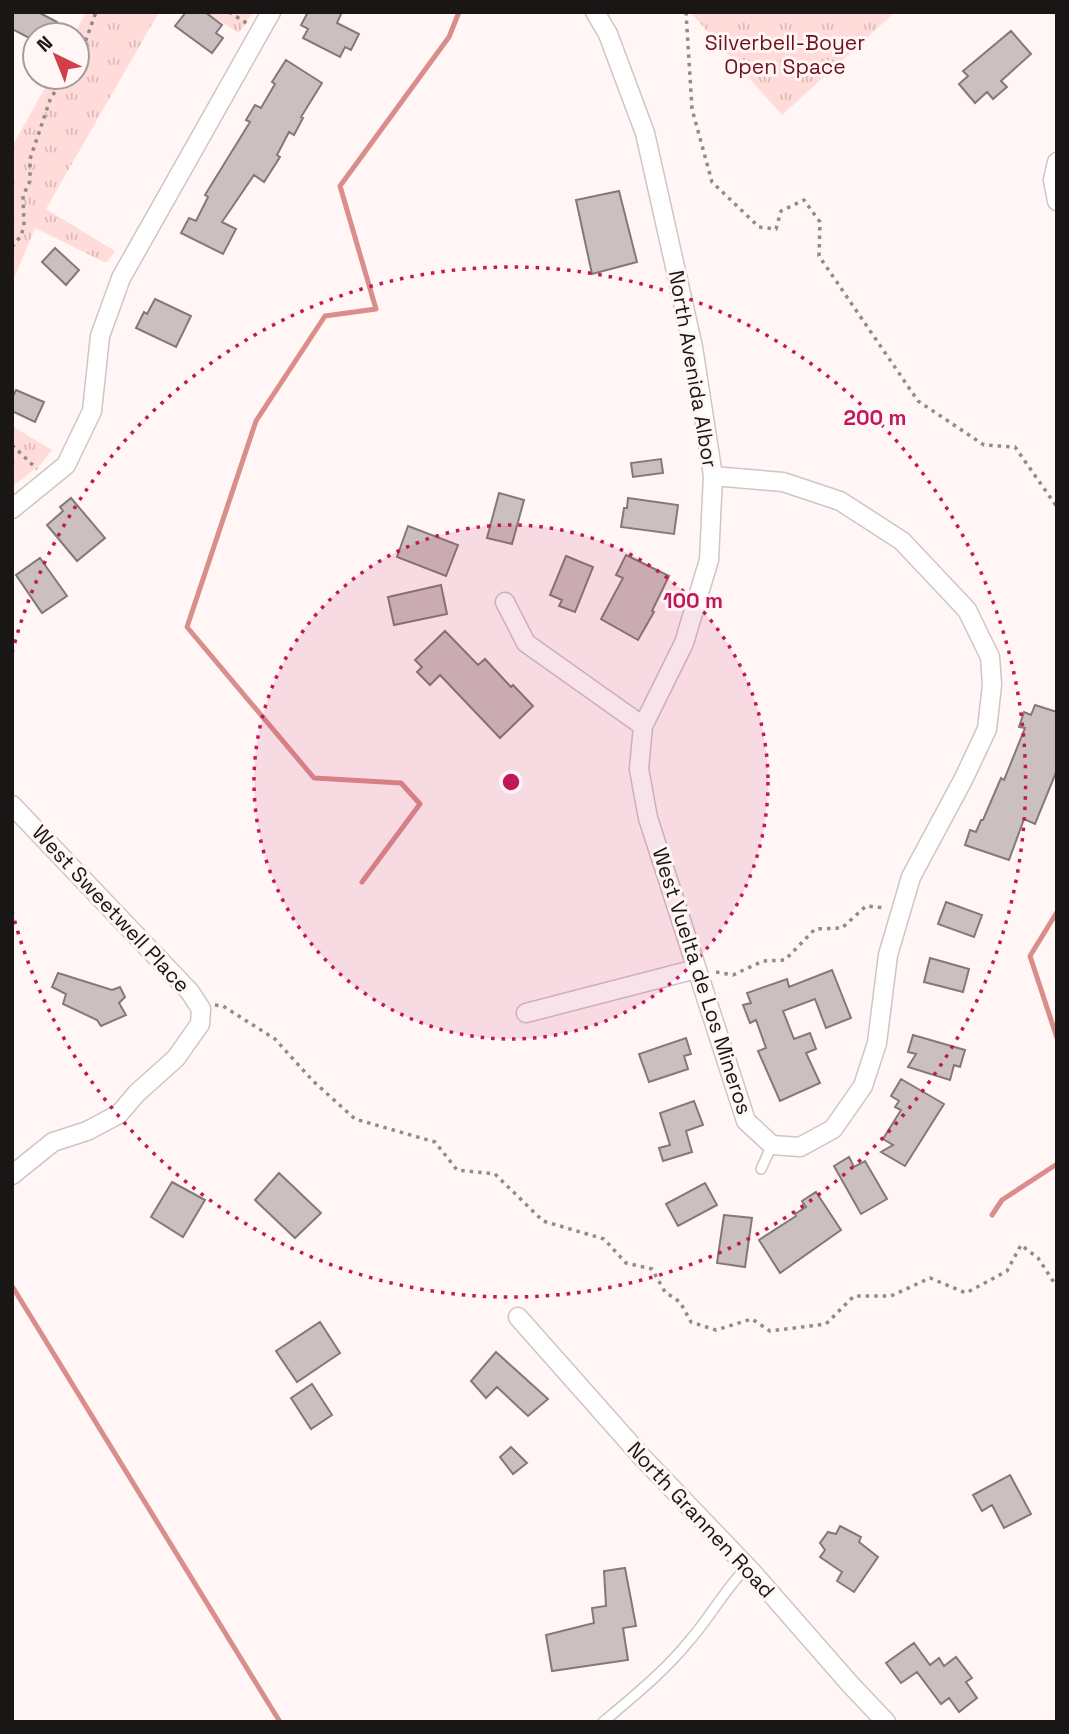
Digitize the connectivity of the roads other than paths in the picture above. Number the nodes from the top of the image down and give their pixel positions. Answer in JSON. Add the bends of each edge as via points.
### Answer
{"nodes":[{"id":1,"x":271,"y":12,"type":"edge"},
{"id":2,"x":595,"y":12,"type":"edge"},
{"id":3,"x":1057,"y":162,"type":"edge"},
{"id":4,"x":1057,"y":201,"type":"edge"},
{"id":5,"x":713,"y":476,"type":"junction"},
{"id":6,"x":12,"y":509,"type":"edge"},
{"id":7,"x":505,"y":602,"type":"dead end"},
{"id":8,"x":643,"y":726,"type":"junction"},
{"id":9,"x":12,"y":805,"type":"edge"},
{"id":10,"x":696,"y":969,"type":"junction"},
{"id":11,"x":526,"y":1013,"type":"dead end"},
{"id":12,"x":772,"y":1145,"type":"junction"},
{"id":13,"x":761,"y":1169,"type":"dead end"},
{"id":14,"x":12,"y":1175,"type":"edge"},
{"id":15,"x":518,"y":1317,"type":"dead end"},
{"id":16,"x":747,"y":1567,"type":"junction"},
{"id":17,"x":603,"y":1722,"type":"edge"},
{"id":18,"x":886,"y":1722,"type":"edge"}],
"edges":[{"from":1,"to":6,"type":"street","via":[[121,278],[100,336],[92,411],[66,465]]},
{"from":2,"to":5,"type":"street","name":"North Avenida Albor","via":[[608,34],[645,133],[692,347]]},
{"from":3,"to":4,"type":"street","via":[[1053,180]]},
{"from":5,"to":8,"type":"street","name":"North Avenida Albor","via":[[709,560],[684,643]]},
{"from":5,"to":12,"type":"street","via":[[783,482],[841,501],[902,541],[934,573],[967,610],[990,657],[987,729],[911,877],[888,955],[877,1043],[863,1086],[833,1129],[800,1147]]},
{"from":7,"to":8,"type":"street","via":[[526,643]]},
{"from":8,"to":10,"type":"street","name":"West Vuelta de Los Mineros","via":[[639,769],[648,818]]},
{"from":9,"to":14,"type":"street","name":"West Sweetwell Place","via":[[201,1009],[200,1024],[176,1058],[118,1114],[53,1142]]},
{"from":10,"to":11,"type":"street"},
{"from":10,"to":12,"type":"street","name":"West Vuelta de Los Mineros","via":[[746,1121]]},
{"from":12,"to":13,"type":"lane"},
{"from":15,"to":16,"type":"street","name":"North Grannen Road"},
{"from":16,"to":17,"type":"lane","via":[[690,1640],[650,1683]]},
{"from":16,"to":18,"type":"street","name":"North Grannen Road"}]}
